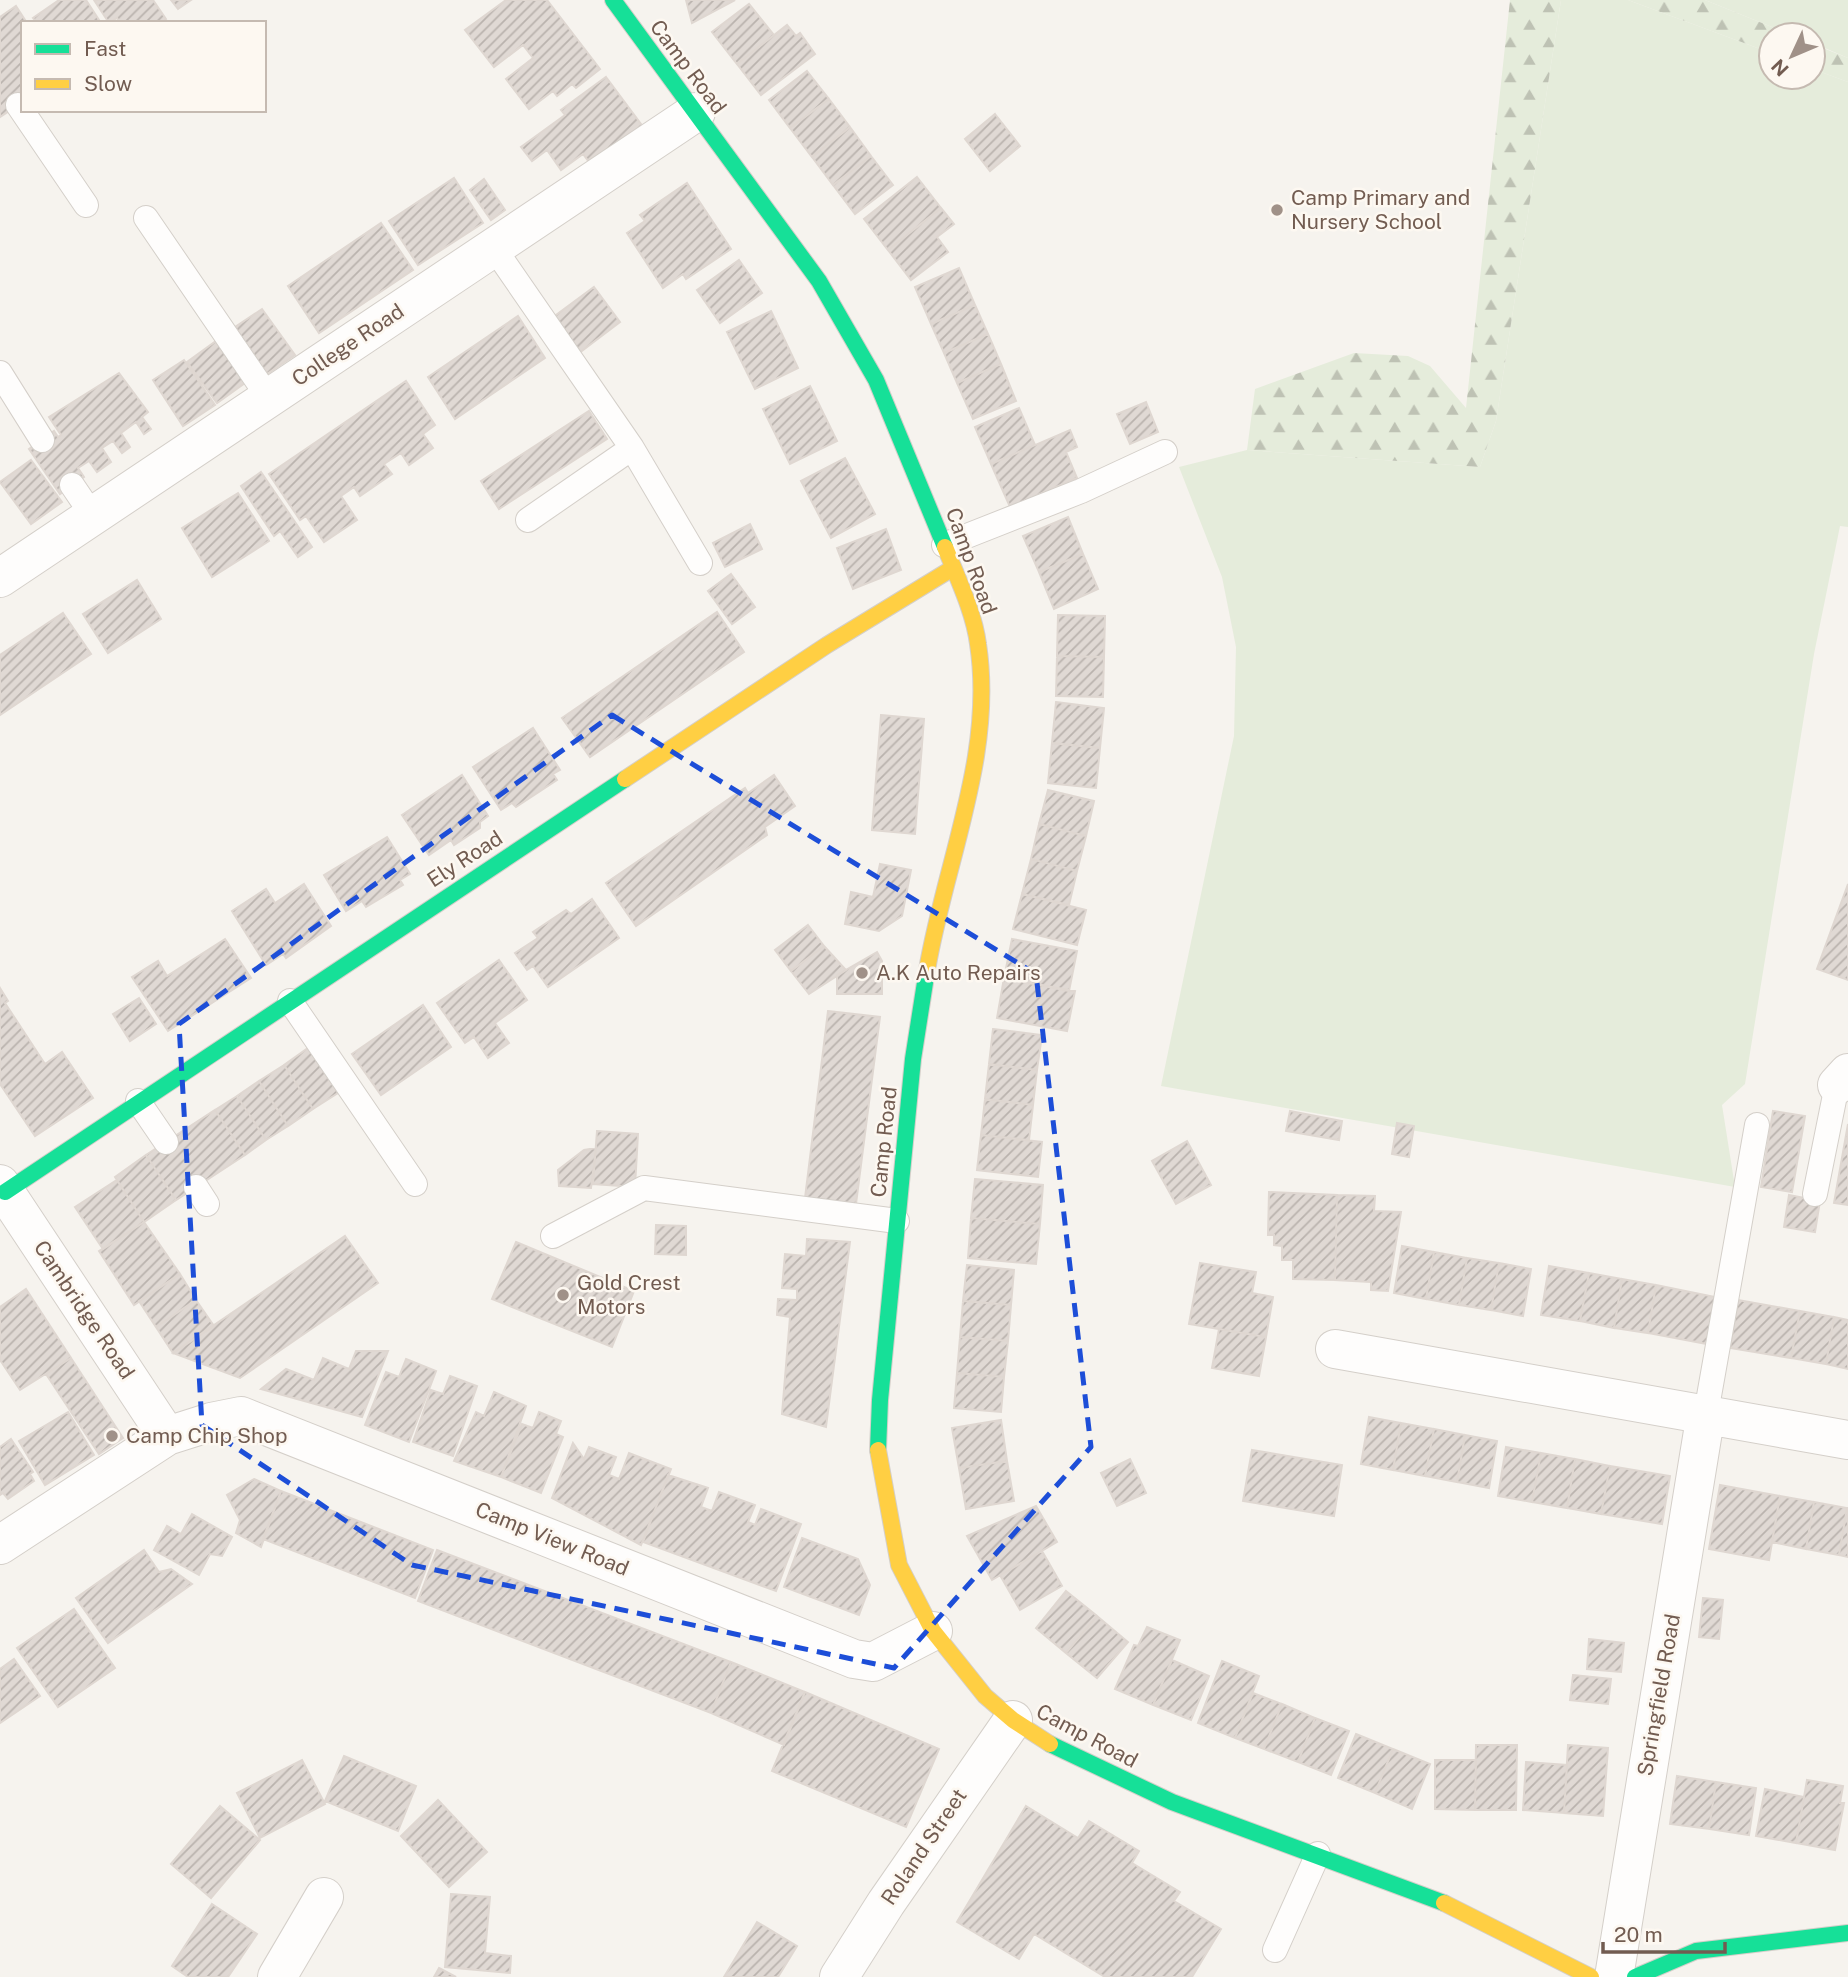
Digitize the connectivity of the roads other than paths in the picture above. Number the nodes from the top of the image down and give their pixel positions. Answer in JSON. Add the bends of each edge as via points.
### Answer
{"nodes":[{"id":1,"x":613,"y":0,"type":"edge"},
{"id":2,"x":18,"y":106,"type":"dead end"},
{"id":3,"x":21,"y":110,"type":"edge"},
{"id":4,"x":22,"y":112,"type":"edge"},
{"id":5,"x":696,"y":112,"type":"junction"},
{"id":6,"x":86,"y":205,"type":"dead end"},
{"id":7,"x":146,"y":218,"type":"dead end"},
{"id":8,"x":494,"y":248,"type":"junction"},
{"id":9,"x":0,"y":373,"type":"edge"},
{"id":10,"x":270,"y":398,"type":"junction"},
{"id":11,"x":42,"y":440,"type":"dead end"},
{"id":12,"x":632,"y":448,"type":"junction"},
{"id":13,"x":1165,"y":452,"type":"dead end"},
{"id":14,"x":528,"y":520,"type":"dead end"},
{"id":15,"x":944,"y":545,"type":"junction"},
{"id":16,"x":700,"y":563,"type":"dead end"},
{"id":17,"x":953,"y":568,"type":"junction"},
{"id":18,"x":0,"y":578,"type":"edge"},
{"id":19,"x":290,"y":1000,"type":"junction"},
{"id":20,"x":1843,"y":1079,"type":"edge"},
{"id":21,"x":138,"y":1101,"type":"junction"},
{"id":22,"x":1757,"y":1125,"type":"dead end"},
{"id":23,"x":166,"y":1142,"type":"dead end"},
{"id":24,"x":415,"y":1184,"type":"dead end"},
{"id":25,"x":3,"y":1188,"type":"edge"},
{"id":26,"x":1815,"y":1194,"type":"dead end"},
{"id":27,"x":897,"y":1221,"type":"junction"},
{"id":28,"x":553,"y":1236,"type":"dead end"},
{"id":29,"x":1335,"y":1349,"type":"dead end"},
{"id":30,"x":1706,"y":1413,"type":"junction"},
{"id":31,"x":167,"y":1436,"type":"junction"},
{"id":32,"x":1848,"y":1440,"type":"edge"},
{"id":33,"x":0,"y":1545,"type":"edge"},
{"id":34,"x":933,"y":1631,"type":"junction"},
{"id":35,"x":1013,"y":1720,"type":"junction"},
{"id":36,"x":1318,"y":1854,"type":"junction"},
{"id":37,"x":324,"y":1897,"type":"dead end"},
{"id":38,"x":1848,"y":1933,"type":"edge"},
{"id":39,"x":1275,"y":1950,"type":"dead end"},
{"id":40,"x":277,"y":1977,"type":"edge"},
{"id":41,"x":839,"y":1977,"type":"edge"},
{"id":42,"x":1591,"y":1977,"type":"edge"},
{"id":43,"x":1614,"y":1977,"type":"edge"},
{"id":44,"x":1635,"y":1977,"type":"edge"}],
"edges":[{"from":1,"to":5,"type":"street","name":"Camp Road"},
{"from":2,"to":3,"type":"lane"},
{"from":4,"to":6,"type":"lane"},
{"from":5,"to":8,"type":"street","name":"College Road"},
{"from":5,"to":15,"type":"street","name":"Camp Road","via":[[819,281],[870,369]]},
{"from":7,"to":10,"type":"lane"},
{"from":8,"to":10,"type":"street","name":"College Road"},
{"from":8,"to":12,"type":"lane"},
{"from":9,"to":11,"type":"lane"},
{"from":10,"to":18,"type":"street","name":"College Road","via":[[83,500]]},
{"from":12,"to":14,"type":"lane"},
{"from":12,"to":16,"type":"lane"},
{"from":13,"to":15,"type":"lane"},
{"from":15,"to":17,"type":"street","name":"Camp Road"},
{"from":17,"to":19,"type":"street","name":"Ely Road","via":[[827,645]]},
{"from":17,"to":27,"type":"street","name":"Camp Road","via":[[978,640],[982,731],[930,953],[913,1059]]},
{"from":19,"to":21,"type":"street","name":"Ely Road"},
{"from":19,"to":24,"type":"lane"},
{"from":20,"to":26,"type":"lane"},
{"from":21,"to":23,"type":"lane"},
{"from":21,"to":25,"type":"street","name":"Ely Road"},
{"from":22,"to":30,"type":"lane"},
{"from":25,"to":31,"type":"street","name":"Cambridge Road"},
{"from":27,"to":28,"type":"lane","via":[[644,1188]]},
{"from":27,"to":34,"type":"street","name":"Camp Road","via":[[878,1459],[899,1565]]},
{"from":29,"to":30,"type":"street"},
{"from":30,"to":32,"type":"street"},
{"from":30,"to":43,"type":"street","name":"Springfield Road"},
{"from":31,"to":33,"type":"street","name":"Camp View Road"},
{"from":31,"to":34,"type":"street","name":"Camp View Road","via":[[241,1416],[854,1659],[873,1662]]},
{"from":34,"to":35,"type":"street","name":"Camp Road","via":[[985,1696]]},
{"from":35,"to":36,"type":"street","name":"Camp Road","via":[[1061,1751],[1172,1802]]},
{"from":35,"to":41,"type":"street","name":"Roland Street"},
{"from":36,"to":39,"type":"lane"},
{"from":36,"to":42,"type":"street","name":"Camp Road","via":[[1448,1904]]},
{"from":37,"to":40,"type":"street"},
{"from":38,"to":44,"type":"street","via":[[1696,1951]]}]}
